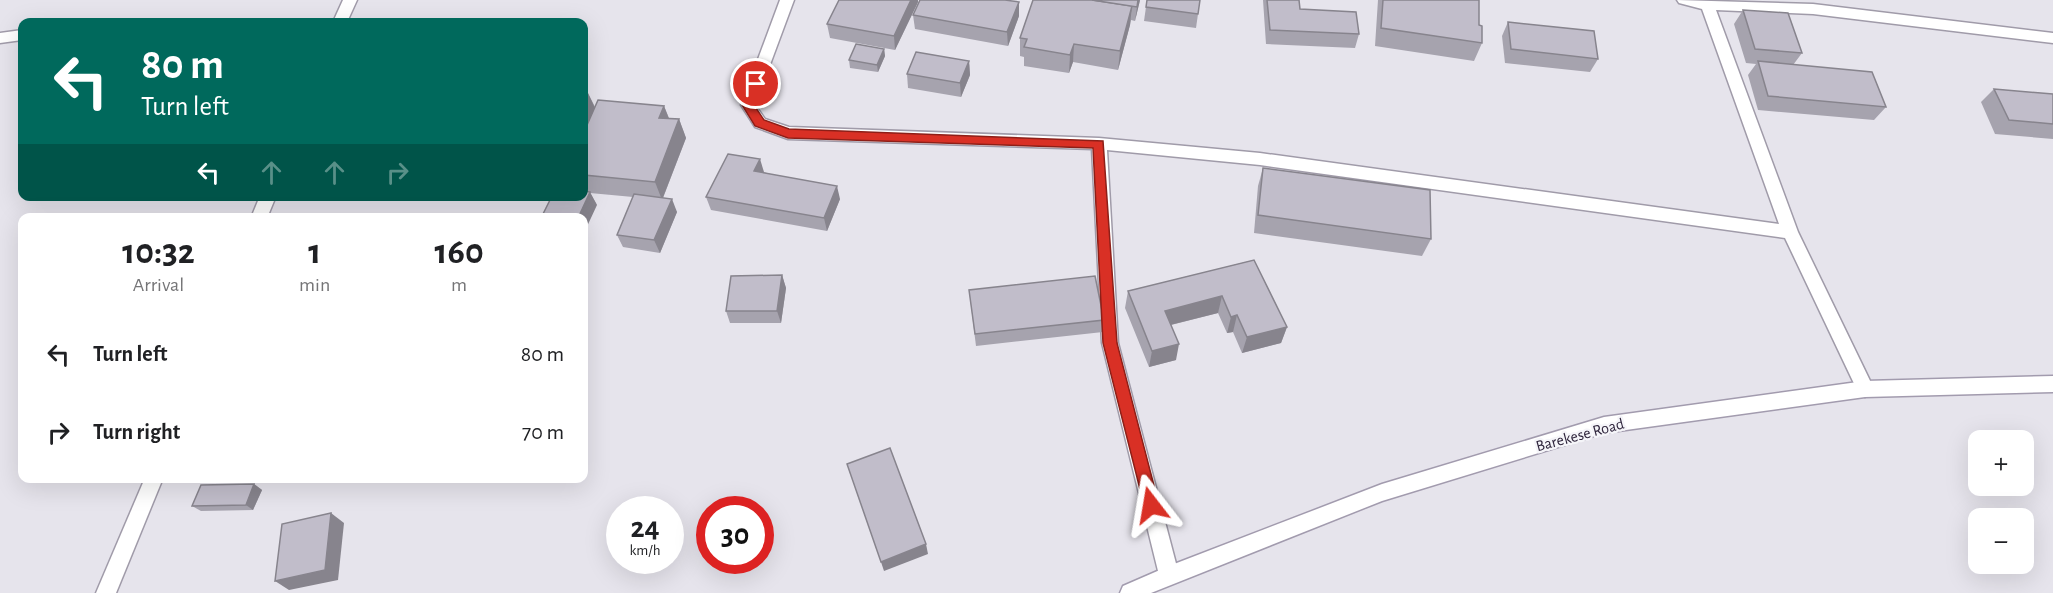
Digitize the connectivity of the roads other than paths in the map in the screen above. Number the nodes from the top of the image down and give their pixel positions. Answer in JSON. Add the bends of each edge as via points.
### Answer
{"nodes":[{"id":1,"x":350,"y":0,"type":"edge"},
{"id":2,"x":787,"y":0,"type":"edge"},
{"id":3,"x":1684,"y":0,"type":"edge"},
{"id":4,"x":1706,"y":2,"type":"edge"},
{"id":5,"x":342,"y":18,"type":"edge"},
{"id":6,"x":18,"y":36,"type":"edge"},
{"id":7,"x":0,"y":38,"type":"edge"},
{"id":8,"x":2053,"y":38,"type":"edge"},
{"id":9,"x":1099,"y":144,"type":"junction"},
{"id":10,"x":1790,"y":232,"type":"junction"},
{"id":11,"x":2053,"y":384,"type":"edge"},
{"id":12,"x":1864,"y":390,"type":"junction"},
{"id":13,"x":151,"y":483,"type":"edge"},
{"id":14,"x":1169,"y":575,"type":"junction"},
{"id":15,"x":106,"y":593,"type":"edge"},
{"id":16,"x":1130,"y":593,"type":"edge"}],
"edges":[{"from":1,"to":5,"type":"street"},
{"from":2,"to":9,"type":"street","via":[[748,105],[760,123],[788,133]]},
{"from":3,"to":4,"type":"street"},
{"from":4,"to":8,"type":"street","via":[[1814,9]]},
{"from":4,"to":10,"type":"street"},
{"from":6,"to":7,"type":"street"},
{"from":9,"to":10,"type":"street","via":[[1260,159]]},
{"from":9,"to":14,"type":"street","via":[[1110,343]]},
{"from":10,"to":12,"type":"street"},
{"from":11,"to":12,"type":"street","name":"Barekese Road"},
{"from":12,"to":14,"type":"street","name":"Barekese Road","via":[[1604,425],[1382,493]]},
{"from":13,"to":15,"type":"street"},
{"from":14,"to":16,"type":"street","name":"Barekese Road"}]}
